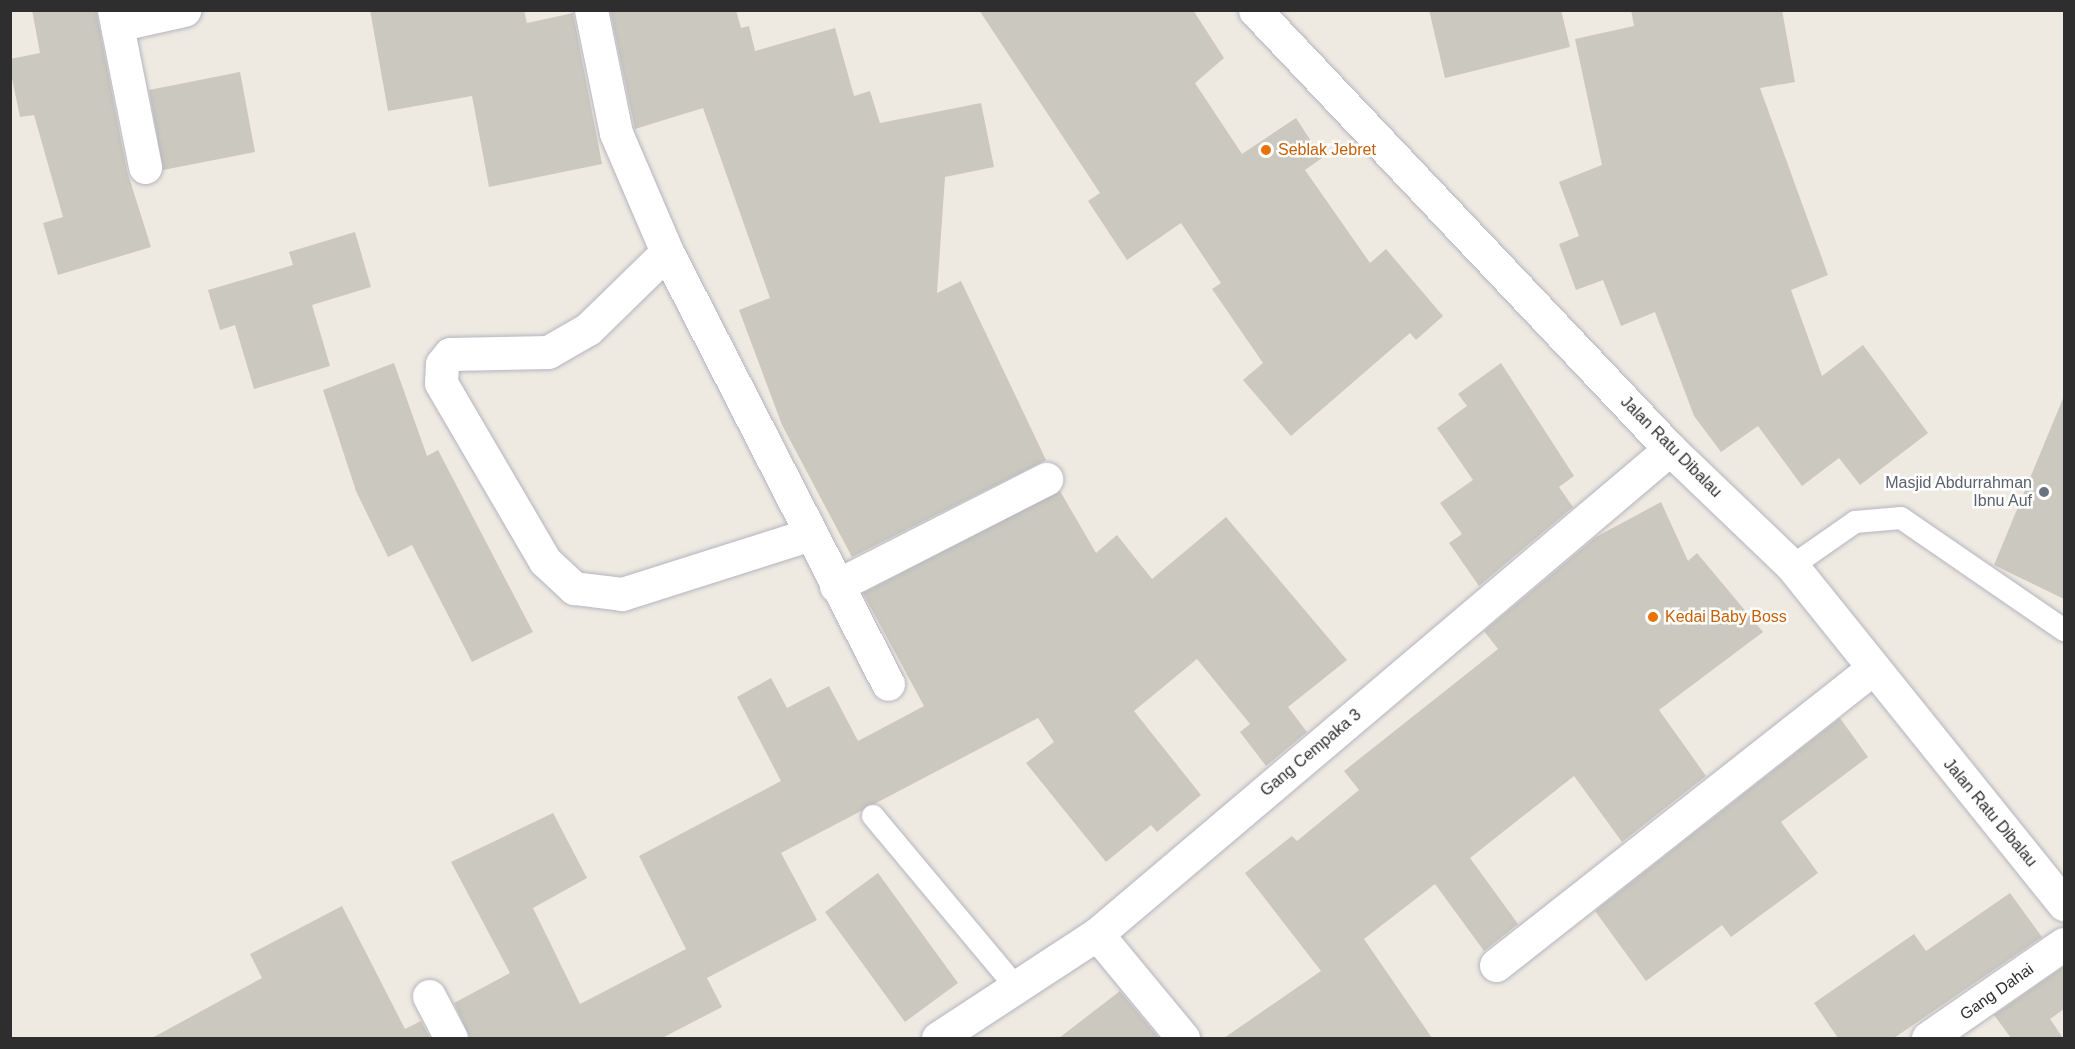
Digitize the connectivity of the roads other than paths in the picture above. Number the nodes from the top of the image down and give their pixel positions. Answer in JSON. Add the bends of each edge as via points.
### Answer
{"nodes":[{"id":1,"x":184,"y":10,"type":"edge"},
{"id":2,"x":591,"y":10,"type":"edge"},
{"id":3,"x":1255,"y":10,"type":"edge"},
{"id":4,"x":115,"y":18,"type":"edge"},
{"id":5,"x":146,"y":167,"type":"dead end"},
{"id":6,"x":667,"y":252,"type":"junction"},
{"id":7,"x":1670,"y":448,"type":"junction"},
{"id":8,"x":1046,"y":479,"type":"dead end"},
{"id":9,"x":811,"y":534,"type":"junction"},
{"id":10,"x":1792,"y":566,"type":"junction"},
{"id":11,"x":836,"y":586,"type":"junction"},
{"id":12,"x":2064,"y":630,"type":"edge"},
{"id":13,"x":1871,"y":669,"type":"junction"},
{"id":14,"x":888,"y":684,"type":"dead end"},
{"id":15,"x":873,"y":816,"type":"dead end"},
{"id":16,"x":2064,"y":904,"type":"edge"},
{"id":17,"x":1097,"y":934,"type":"junction"},
{"id":18,"x":2064,"y":944,"type":"edge"},
{"id":19,"x":1496,"y":965,"type":"dead end"},
{"id":20,"x":1016,"y":987,"type":"junction"},
{"id":21,"x":429,"y":996,"type":"dead end"},
{"id":22,"x":451,"y":1038,"type":"edge"},
{"id":23,"x":938,"y":1038,"type":"edge"},
{"id":24,"x":1183,"y":1038,"type":"edge"},
{"id":25,"x":1928,"y":1038,"type":"edge"}],
"edges":[{"from":1,"to":4,"type":"street"},
{"from":2,"to":6,"type":"street","via":[[616,133]]},
{"from":3,"to":7,"type":"street","name":"Jalan Ratu Dibalau"},
{"from":4,"to":5,"type":"street"},
{"from":6,"to":9,"type":"street"},
{"from":6,"to":9,"type":"street","via":[[588,329],[548,352],[450,354],[442,364],[441,383],[545,561],[574,588],[622,594]]},
{"from":7,"to":10,"type":"street","name":"Jalan Ratu Dibalau"},
{"from":7,"to":17,"type":"street","name":"Gang Cempaka 3"},
{"from":8,"to":11,"type":"street"},
{"from":9,"to":11,"type":"street"},
{"from":10,"to":12,"type":"lane","via":[[1855,522],[1901,518]]},
{"from":10,"to":13,"type":"street","name":"Jalan Ratu Dibalau"},
{"from":11,"to":14,"type":"street"},
{"from":13,"to":16,"type":"street","name":"Jalan Ratu Dibalau"},
{"from":13,"to":19,"type":"street"},
{"from":15,"to":20,"type":"lane"},
{"from":17,"to":20,"type":"street","name":"Gang Cempaka 3"},
{"from":17,"to":24,"type":"street"},
{"from":18,"to":25,"type":"street","name":"Gang Dahai"},
{"from":20,"to":23,"type":"street","name":"Gang Cempaka 3"},
{"from":21,"to":22,"type":"street"}]}
